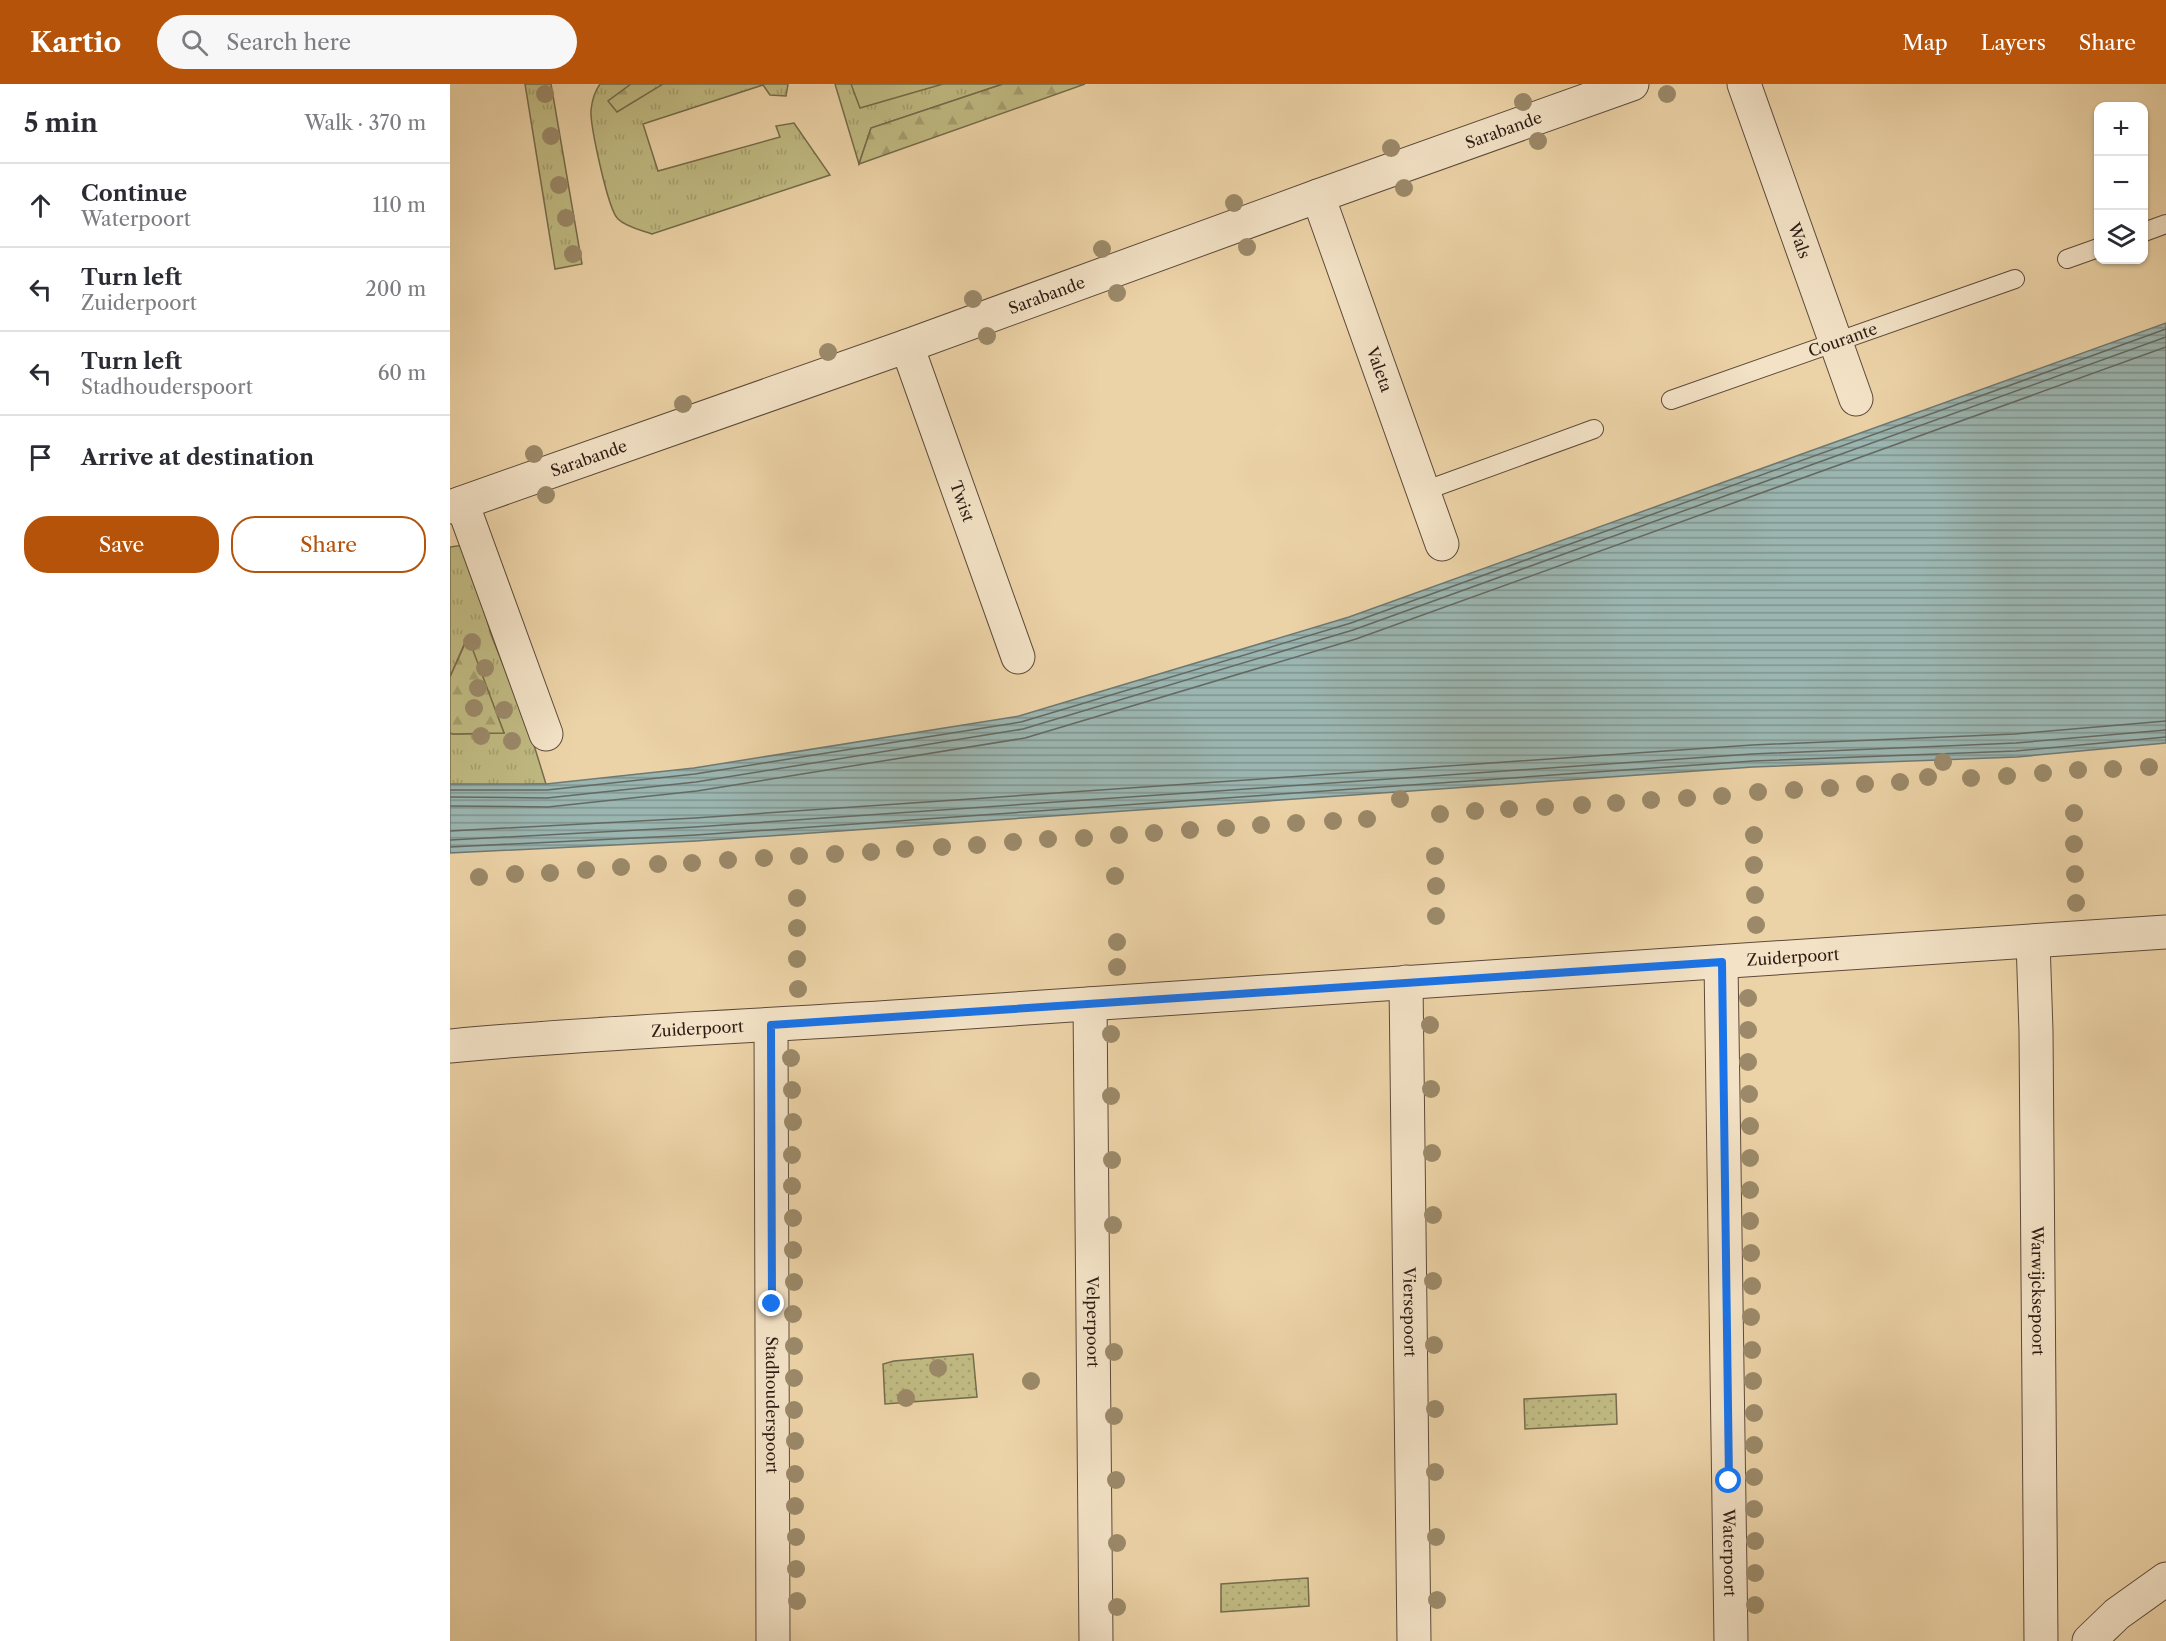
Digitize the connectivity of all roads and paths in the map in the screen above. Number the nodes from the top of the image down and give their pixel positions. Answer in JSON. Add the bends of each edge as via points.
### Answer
{"nodes":[{"id":1,"x":1632,"y":84,"type":"edge"},
{"id":2,"x":1744,"y":84,"type":"edge"},
{"id":3,"x":1318,"y":196,"type":"junction"},
{"id":4,"x":2166,"y":224,"type":"edge"},
{"id":5,"x":2148,"y":231,"type":"edge"},
{"id":6,"x":2094,"y":249,"type":"edge"},
{"id":7,"x":2067,"y":259,"type":"dead end"},
{"id":8,"x":2014,"y":279,"type":"dead end"},
{"id":9,"x":1835,"y":341,"type":"junction"},
{"id":10,"x":907,"y":346,"type":"junction"},
{"id":11,"x":1856,"y":399,"type":"dead end"},
{"id":12,"x":1671,"y":400,"type":"dead end"},
{"id":13,"x":1594,"y":429,"type":"dead end"},
{"id":14,"x":1424,"y":491,"type":"junction"},
{"id":15,"x":456,"y":505,"type":"edge"},
{"id":16,"x":1442,"y":544,"type":"dead end"},
{"id":17,"x":1018,"y":657,"type":"dead end"},
{"id":18,"x":546,"y":734,"type":"dead end"},
{"id":19,"x":2166,"y":932,"type":"edge"},
{"id":20,"x":2034,"y":940,"type":"junction"},
{"id":21,"x":1722,"y":962,"type":"junction"},
{"id":22,"x":1406,"y":982,"type":"junction"},
{"id":23,"x":1090,"y":1004,"type":"junction"},
{"id":24,"x":771,"y":1025,"type":"junction"},
{"id":25,"x":450,"y":1046,"type":"edge"},
{"id":26,"x":2166,"y":1579,"type":"edge"},
{"id":27,"x":773,"y":1641,"type":"edge"},
{"id":28,"x":1096,"y":1641,"type":"edge"},
{"id":29,"x":1414,"y":1641,"type":"edge"},
{"id":30,"x":1731,"y":1641,"type":"edge"},
{"id":31,"x":2041,"y":1641,"type":"edge"},
{"id":32,"x":2089,"y":1641,"type":"edge"}],
"edges":[{"from":1,"to":3,"type":"street","name":"Sarabande"},
{"from":2,"to":9,"type":"street","name":"Wals"},
{"from":3,"to":10,"type":"street","name":"Sarabande"},
{"from":3,"to":14,"type":"street","name":"Valeta"},
{"from":4,"to":5,"type":"lane"},
{"from":6,"to":7,"type":"lane"},
{"from":8,"to":9,"type":"lane","name":"Courante"},
{"from":9,"to":11,"type":"street","name":"Wals"},
{"from":9,"to":12,"type":"lane","name":"Courante"},
{"from":10,"to":15,"type":"street","name":"Sarabande"},
{"from":10,"to":17,"type":"street","name":"Twist"},
{"from":13,"to":14,"type":"lane"},
{"from":14,"to":16,"type":"street","name":"Valeta"},
{"from":15,"to":18,"type":"street","name":"Sarabande"},
{"from":19,"to":20,"type":"street","name":"Zuiderpoort"},
{"from":20,"to":21,"type":"street","name":"Zuiderpoort"},
{"from":20,"to":31,"type":"street","name":"Warwijcksepoort"},
{"from":21,"to":22,"type":"street","name":"Zuiderpoort"},
{"from":21,"to":30,"type":"street","name":"Waterpoort"},
{"from":22,"to":23,"type":"street","name":"Zuiderpoort"},
{"from":22,"to":29,"type":"street","name":"Viersepoort"},
{"from":23,"to":24,"type":"street","name":"Zuiderpoort"},
{"from":23,"to":28,"type":"street","name":"Velperpoort"},
{"from":24,"to":25,"type":"street","name":"Zuiderpoort"},
{"from":24,"to":27,"type":"street","name":"Stadhouderspoort"},
{"from":26,"to":32,"type":"street","via":[[2117,1614]]}]}
